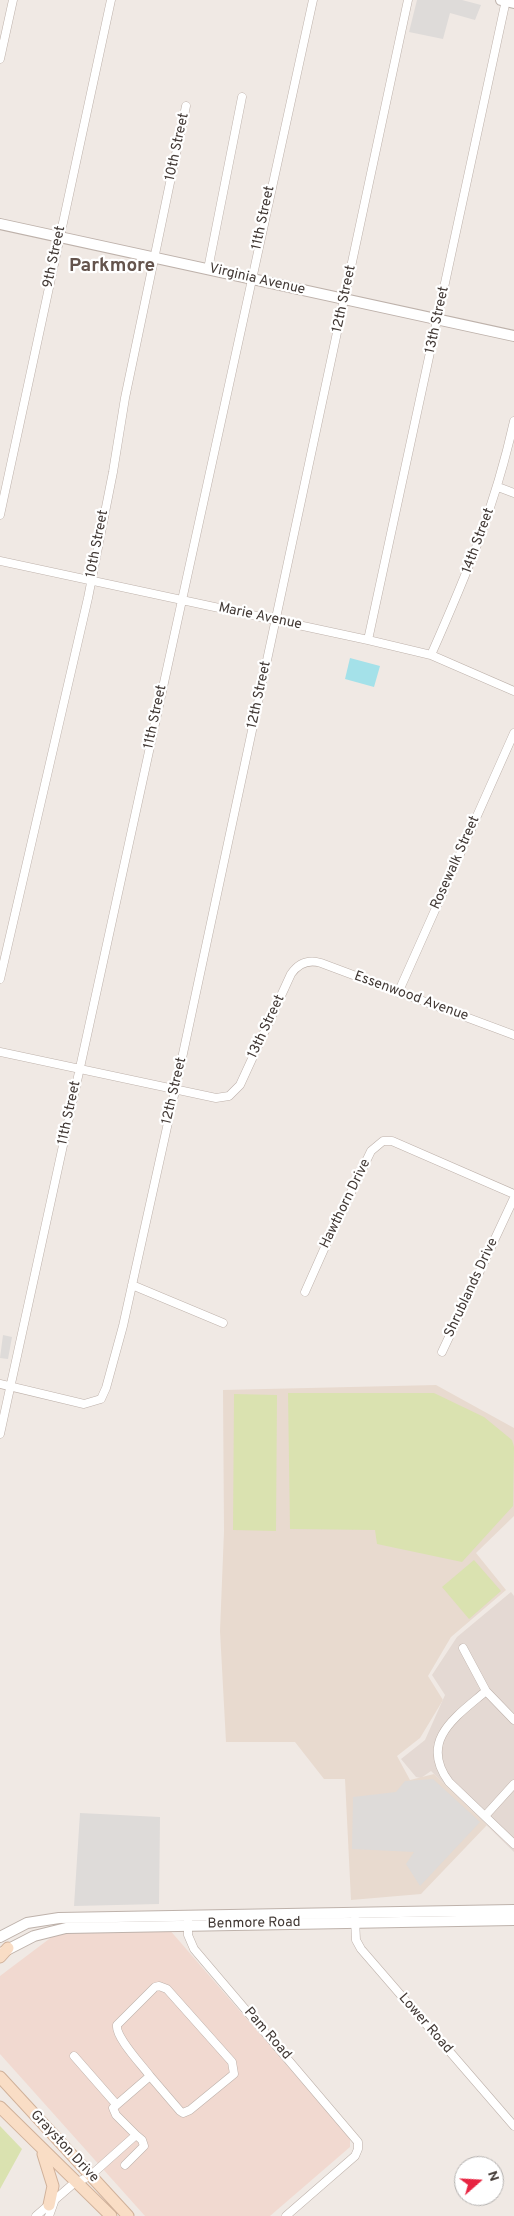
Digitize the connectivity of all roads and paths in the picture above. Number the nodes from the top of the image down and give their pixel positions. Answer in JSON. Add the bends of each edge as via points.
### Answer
{"nodes":[{"id":1,"x":13,"y":0,"type":"edge"},
{"id":2,"x":111,"y":0,"type":"edge"},
{"id":3,"x":313,"y":0,"type":"edge"},
{"id":4,"x":408,"y":0,"type":"edge"},
{"id":5,"x":507,"y":1,"type":"edge"},
{"id":6,"x":0,"y":59,"type":"edge"},
{"id":7,"x":242,"y":97,"type":"dead end"},
{"id":8,"x":186,"y":106,"type":"dead end"},
{"id":9,"x":0,"y":224,"type":"edge"},
{"id":10,"x":59,"y":238,"type":"junction"},
{"id":11,"x":155,"y":258,"type":"junction"},
{"id":12,"x":208,"y":269,"type":"junction"},
{"id":13,"x":251,"y":279,"type":"junction"},
{"id":14,"x":344,"y":300,"type":"junction"},
{"id":15,"x":438,"y":319,"type":"junction"},
{"id":16,"x":514,"y":336,"type":"edge"},
{"id":17,"x":514,"y":421,"type":"edge"},
{"id":18,"x":498,"y":487,"type":"junction"},
{"id":19,"x":514,"y":493,"type":"edge"},
{"id":20,"x":0,"y":514,"type":"edge"},
{"id":21,"x":0,"y":561,"type":"edge"},
{"id":22,"x":91,"y":581,"type":"junction"},
{"id":23,"x":182,"y":600,"type":"junction"},
{"id":24,"x":276,"y":620,"type":"junction"},
{"id":25,"x":368,"y":640,"type":"junction"},
{"id":26,"x":431,"y":655,"type":"junction"},
{"id":27,"x":514,"y":692,"type":"edge"},
{"id":28,"x":514,"y":733,"type":"edge"},
{"id":29,"x":308,"y":961,"type":"joint"},
{"id":30,"x":0,"y":979,"type":"edge"},
{"id":31,"x":398,"y":992,"type":"junction"},
{"id":32,"x":514,"y":1035,"type":"edge"},
{"id":33,"x":0,"y":1052,"type":"edge"},
{"id":34,"x":80,"y":1069,"type":"junction"},
{"id":35,"x":175,"y":1091,"type":"junction"},
{"id":36,"x":514,"y":1196,"type":"edge"},
{"id":37,"x":132,"y":1285,"type":"junction"},
{"id":38,"x":305,"y":1292,"type":"dead end"},
{"id":39,"x":222,"y":1323,"type":"dead end"},
{"id":40,"x":442,"y":1352,"type":"dead end"},
{"id":41,"x":0,"y":1384,"type":"edge"},
{"id":42,"x":10,"y":1386,"type":"junction"},
{"id":43,"x":0,"y":1434,"type":"edge"},
{"id":44,"x":463,"y":1648,"type":"dead end"},
{"id":45,"x":486,"y":1691,"type":"junction"},
{"id":46,"x":514,"y":1720,"type":"edge"},
{"id":47,"x":514,"y":1784,"type":"edge"},
{"id":48,"x":485,"y":1816,"type":"junction"},
{"id":49,"x":514,"y":1844,"type":"edge"},
{"id":50,"x":514,"y":1910,"type":"edge"},
{"id":51,"x":355,"y":1918,"type":"junction"},
{"id":52,"x":514,"y":1920,"type":"edge"},
{"id":53,"x":188,"y":1921,"type":"junction"},
{"id":54,"x":0,"y":1937,"type":"edge"},
{"id":55,"x":3,"y":1953,"type":"edge"},
{"id":56,"x":74,"y":2056,"type":"dead end"},
{"id":57,"x":150,"y":2076,"type":"junction"},
{"id":58,"x":0,"y":2077,"type":"edge"},
{"id":59,"x":116,"y":2104,"type":"junction"},
{"id":60,"x":0,"y":2107,"type":"edge"},
{"id":61,"x":514,"y":2126,"type":"edge"},
{"id":62,"x":136,"y":2135,"type":"junction"},
{"id":63,"x":40,"y":2149,"type":"junction"},
{"id":64,"x":124,"y":2165,"type":"dead end"},
{"id":65,"x":90,"y":2176,"type":"junction"},
{"id":66,"x":76,"y":2182,"type":"junction"},
{"id":67,"x":51,"y":2206,"type":"edge"},
{"id":68,"x":36,"y":2216,"type":"edge"},
{"id":69,"x":110,"y":2216,"type":"edge"},
{"id":70,"x":128,"y":2216,"type":"edge"},
{"id":71,"x":286,"y":2216,"type":"edge"}],
"edges":[{"from":1,"to":6,"type":"street"},
{"from":2,"to":10,"type":"street","name":"9th Street"},
{"from":3,"to":13,"type":"street","name":"11th Street"},
{"from":4,"to":14,"type":"street","name":"12th Street"},
{"from":5,"to":15,"type":"street","name":"13th Street"},
{"from":7,"to":12,"type":"street"},
{"from":8,"to":11,"type":"street","name":"10th Street"},
{"from":9,"to":10,"type":"street","name":"Virginia Avenue"},
{"from":10,"to":11,"type":"street","name":"Virginia Avenue"},
{"from":10,"to":20,"type":"street","name":"9th Street"},
{"from":11,"to":12,"type":"street","name":"Virginia Avenue"},
{"from":11,"to":22,"type":"street","name":"10th Street"},
{"from":12,"to":13,"type":"street","name":"Virginia Avenue"},
{"from":13,"to":14,"type":"street","name":"Virginia Avenue"},
{"from":13,"to":23,"type":"street","name":"11th Street"},
{"from":14,"to":15,"type":"street","name":"Virginia Avenue"},
{"from":14,"to":24,"type":"street","name":"12th Street"},
{"from":15,"to":16,"type":"street","name":"Virginia Avenue"},
{"from":15,"to":25,"type":"street","name":"13th Street"},
{"from":17,"to":18,"type":"street","name":"14th Street"},
{"from":18,"to":19,"type":"street"},
{"from":18,"to":26,"type":"street","name":"14th Street","via":[[474,559]]},
{"from":21,"to":22,"type":"street","name":"Marie Avenue"},
{"from":22,"to":23,"type":"street","name":"Marie Avenue"},
{"from":22,"to":30,"type":"street","name":"10th Street"},
{"from":23,"to":24,"type":"street","name":"Marie Avenue"},
{"from":23,"to":34,"type":"street","name":"11th Street"},
{"from":24,"to":25,"type":"street","name":"Marie Avenue"},
{"from":24,"to":35,"type":"street","name":"12th Street"},
{"from":25,"to":26,"type":"street","name":"Marie Avenue"},
{"from":26,"to":27,"type":"street","name":"Marie Avenue"},
{"from":28,"to":31,"type":"street","name":"Rosewalk Street"},
{"from":29,"to":31,"type":"street","name":"Essenwood Avenue"},
{"from":29,"to":35,"type":"street","name":"13th Street","via":[[291,974],[240,1085],[229,1096],[216,1098]]},
{"from":31,"to":32,"type":"street","name":"Essenwood Avenue"},
{"from":33,"to":34,"type":"street"},
{"from":34,"to":35,"type":"street"},
{"from":34,"to":42,"type":"street","name":"11th Street"},
{"from":35,"to":37,"type":"street","name":"12th Street"},
{"from":36,"to":38,"type":"street","name":"Hawthorn Drive","via":[[392,1141],[383,1141],[371,1150]]},
{"from":36,"to":40,"type":"street","name":"Shrublands Drive"},
{"from":37,"to":39,"type":"street"},
{"from":37,"to":42,"type":"street","name":"12th Street","via":[[101,1399],[84,1404]]},
{"from":41,"to":42,"type":"street"},
{"from":42,"to":43,"type":"street","name":"11th Street"},
{"from":44,"to":45,"type":"street"},
{"from":45,"to":46,"type":"street"},
{"from":45,"to":48,"type":"street","via":[[443,1732],[438,1750],[443,1774]]},
{"from":47,"to":48,"type":"street"},
{"from":48,"to":49,"type":"street"},
{"from":50,"to":51,"type":"street","name":"Benmore Road"},
{"from":51,"to":52,"type":"street","name":"Benmore Road"},
{"from":51,"to":53,"type":"street","name":"Benmore Road"},
{"from":51,"to":61,"type":"street","name":"Lower Road","via":[[356,1940],[361,1949]]},
{"from":53,"to":54,"type":"street","name":"Benmore Road","via":[[50,1919],[27,1923]]},
{"from":53,"to":55,"type":"street","name":"Benmore Road","via":[[59,1929],[34,1936]]},
{"from":53,"to":71,"type":"street","name":"Pam Road","via":[[188,1935],[194,1949],[354,2136],[358,2146],[355,2156]]},
{"from":56,"to":59,"type":"street"},
{"from":57,"to":57,"type":"street","via":[[183,2113],[234,2074],[232,2062],[167,1989],[159,1986],[116,2028]]},
{"from":57,"to":59,"type":"street"},
{"from":58,"to":65,"type":"main road","name":"Grayston Drive"},
{"from":59,"to":62,"type":"street","via":[[116,2115]]},
{"from":60,"to":63,"type":"main road","name":"Grayston Drive"},
{"from":62,"to":64,"type":"street","via":[[144,2146]]},
{"from":62,"to":65,"type":"street"},
{"from":63,"to":66,"type":"main road","name":"Grayston Drive"},
{"from":63,"to":67,"type":"main road","via":[[52,2180]]},
{"from":65,"to":66,"type":"street"},
{"from":65,"to":70,"type":"main road","name":"Grayston Drive"},
{"from":66,"to":67,"type":"street"},
{"from":66,"to":69,"type":"main road","name":"Grayston Drive"},
{"from":67,"to":68,"type":"street"}]}
